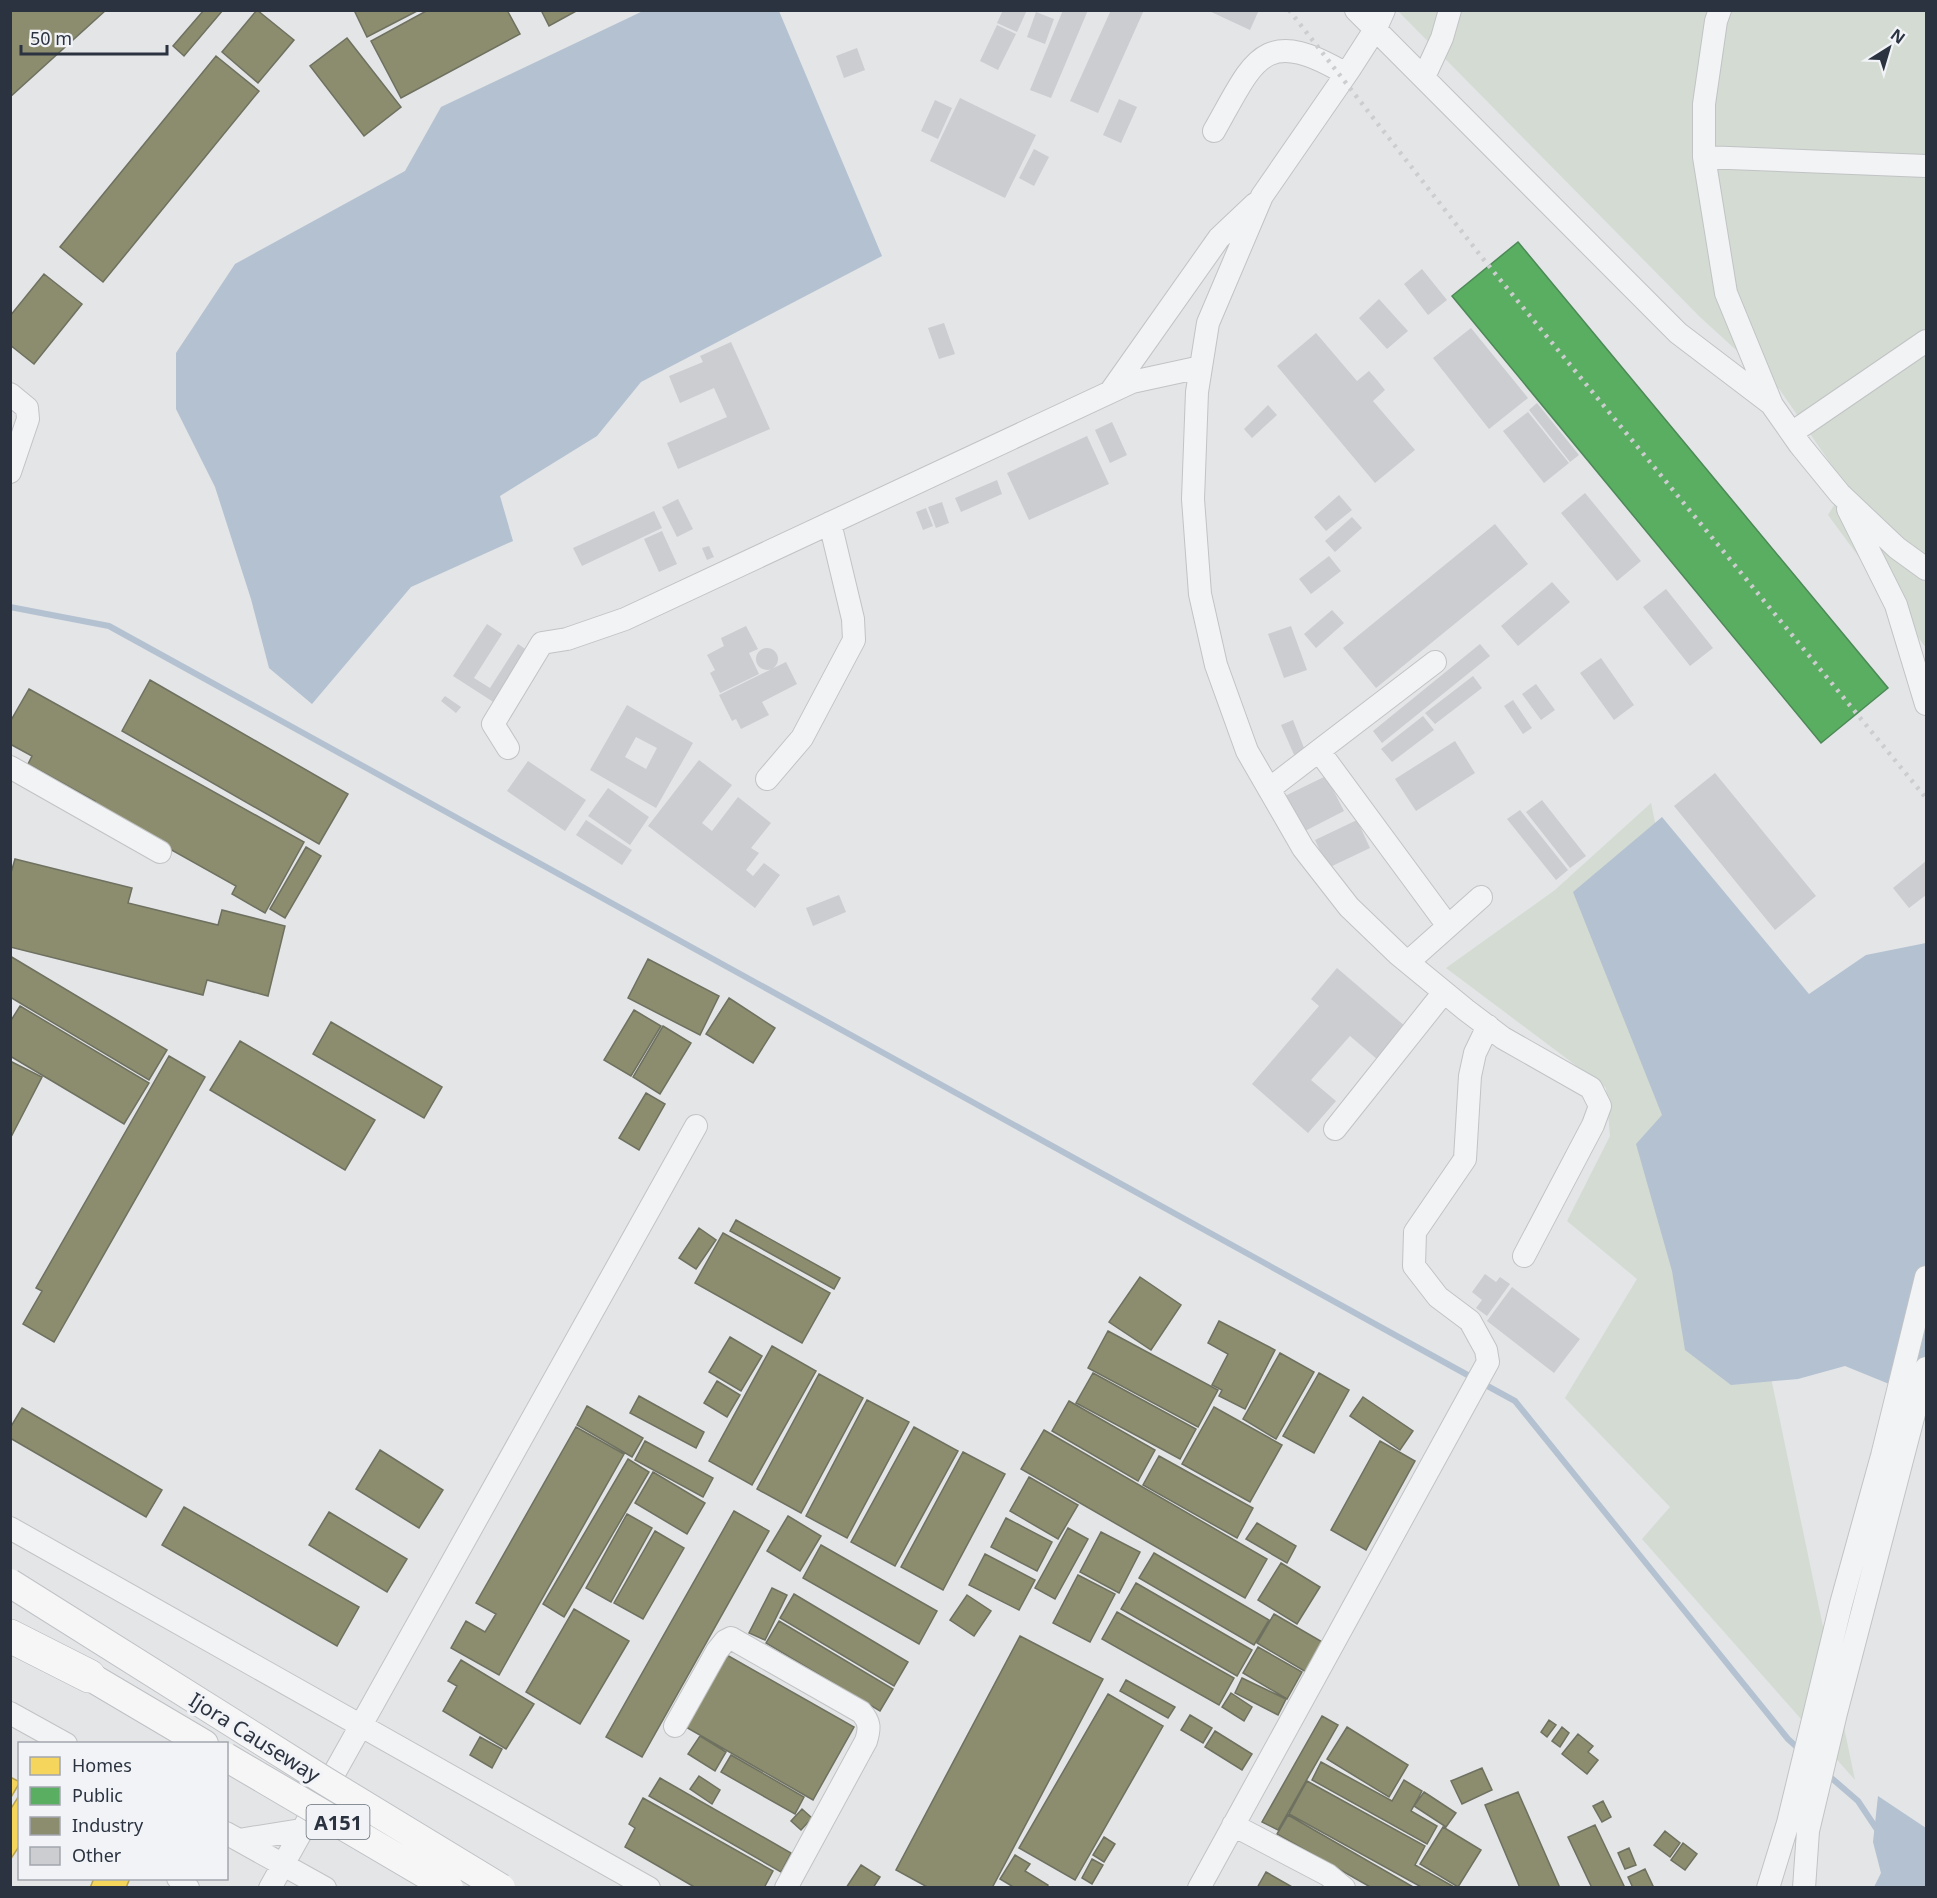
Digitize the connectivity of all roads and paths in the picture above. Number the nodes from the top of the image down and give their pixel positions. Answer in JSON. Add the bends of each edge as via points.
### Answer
{"nodes":[{"id":1,"x":1356,"y":10,"type":"edge"},
{"id":2,"x":1449,"y":10,"type":"edge"},
{"id":3,"x":1720,"y":10,"type":"edge"},
{"id":4,"x":1380,"y":19,"type":"edge"},
{"id":5,"x":1346,"y":74,"type":"junction"},
{"id":6,"x":1424,"y":77,"type":"junction"},
{"id":7,"x":1214,"y":130,"type":"dead end"},
{"id":8,"x":1704,"y":157,"type":"junction"},
{"id":9,"x":1926,"y":166,"type":"edge"},
{"id":10,"x":1262,"y":196,"type":"junction"},
{"id":11,"x":1926,"y":341,"type":"edge"},
{"id":12,"x":1201,"y":367,"type":"junction"},
{"id":13,"x":1111,"y":392,"type":"junction"},
{"id":14,"x":10,"y":394,"type":"edge"},
{"id":15,"x":1772,"y":405,"type":"junction"},
{"id":16,"x":1793,"y":432,"type":"junction"},
{"id":17,"x":10,"y":472,"type":"edge"},
{"id":18,"x":1840,"y":494,"type":"junction"},
{"id":19,"x":830,"y":523,"type":"junction"},
{"id":20,"x":1926,"y":569,"type":"edge"},
{"id":21,"x":1435,"y":662,"type":"dead end"},
{"id":22,"x":1926,"y":704,"type":"edge"},
{"id":23,"x":508,"y":748,"type":"dead end"},
{"id":24,"x":1319,"y":751,"type":"junction"},
{"id":25,"x":10,"y":767,"type":"edge"},
{"id":26,"x":767,"y":779,"type":"dead end"},
{"id":27,"x":1269,"y":789,"type":"junction"},
{"id":28,"x":160,"y":852,"type":"dead end"},
{"id":29,"x":1481,"y":897,"type":"dead end"},
{"id":30,"x":1448,"y":926,"type":"junction"},
{"id":31,"x":1408,"y":963,"type":"junction"},
{"id":32,"x":1444,"y":992,"type":"junction"},
{"id":33,"x":1488,"y":1026,"type":"junction"},
{"id":34,"x":696,"y":1126,"type":"dead end"},
{"id":35,"x":1335,"y":1129,"type":"dead end"},
{"id":36,"x":1524,"y":1256,"type":"dead end"},
{"id":37,"x":1926,"y":1277,"type":"edge"},
{"id":38,"x":1926,"y":1368,"type":"edge"},
{"id":39,"x":1892,"y":1461,"type":"junction"},
{"id":40,"x":10,"y":1527,"type":"edge"},
{"id":41,"x":10,"y":1583,"type":"edge"},
{"id":42,"x":10,"y":1636,"type":"edge"},
{"id":43,"x":89,"y":1676,"type":"joint"},
{"id":44,"x":10,"y":1713,"type":"edge"},
{"id":45,"x":362,"y":1725,"type":"junction"},
{"id":46,"x":675,"y":1726,"type":"dead end"},
{"id":47,"x":64,"y":1742,"type":"edge"},
{"id":48,"x":202,"y":1742,"type":"edge"},
{"id":49,"x":228,"y":1758,"type":"edge"},
{"id":50,"x":1233,"y":1825,"type":"junction"},
{"id":51,"x":1798,"y":1827,"type":"junction"},
{"id":52,"x":302,"y":1830,"type":"junction"},
{"id":53,"x":233,"y":1836,"type":"edge"},
{"id":54,"x":282,"y":1863,"type":"junction"},
{"id":55,"x":270,"y":1887,"type":"edge"},
{"id":56,"x":325,"y":1887,"type":"edge"},
{"id":57,"x":448,"y":1887,"type":"edge"},
{"id":58,"x":501,"y":1887,"type":"edge"},
{"id":59,"x":649,"y":1887,"type":"edge"},
{"id":60,"x":786,"y":1887,"type":"edge"},
{"id":61,"x":1199,"y":1887,"type":"edge"},
{"id":62,"x":1344,"y":1887,"type":"edge"},
{"id":63,"x":1768,"y":1887,"type":"edge"},
{"id":64,"x":1804,"y":1887,"type":"edge"}],
"edges":[{"from":1,"to":4,"type":"street"},
{"from":2,"to":6,"type":"street","via":[[1442,38]]},
{"from":3,"to":8,"type":"street","via":[[1704,104]]},
{"from":4,"to":5,"type":"street"},
{"from":4,"to":6,"type":"street"},
{"from":5,"to":7,"type":"street","via":[[1314,56],[1293,50],[1265,56],[1250,67]]},
{"from":5,"to":10,"type":"street"},
{"from":6,"to":15,"type":"street","via":[[1678,333]]},
{"from":8,"to":9,"type":"street"},
{"from":8,"to":15,"type":"street","via":[[1726,293]]},
{"from":10,"to":12,"type":"street","via":[[1208,323]]},
{"from":10,"to":13,"type":"street","via":[[1219,238]]},
{"from":11,"to":16,"type":"street"},
{"from":12,"to":13,"type":"street","via":[[1132,382]]},
{"from":12,"to":27,"type":"street","via":[[1193,499],[1200,594],[1220,675],[1247,752]]},
{"from":13,"to":19,"type":"street"},
{"from":14,"to":17,"type":"street","via":[[27,408],[28,419]]},
{"from":15,"to":16,"type":"street"},
{"from":16,"to":18,"type":"street"},
{"from":18,"to":20,"type":"street","via":[[1897,548]]},
{"from":18,"to":22,"type":"street","via":[[1896,604]]},
{"from":19,"to":23,"type":"street","via":[[625,619],[567,639],[542,643],[493,724]]},
{"from":19,"to":26,"type":"street","via":[[853,619],[854,640],[802,738]]},
{"from":21,"to":24,"type":"street"},
{"from":24,"to":27,"type":"street"},
{"from":24,"to":30,"type":"street"},
{"from":25,"to":28,"type":"street"},
{"from":27,"to":31,"type":"street","via":[[1304,848],[1348,908]]},
{"from":29,"to":30,"type":"street"},
{"from":30,"to":31,"type":"street"},
{"from":31,"to":32,"type":"street"},
{"from":32,"to":33,"type":"street"},
{"from":32,"to":35,"type":"street"},
{"from":33,"to":36,"type":"street","via":[[1591,1088],[1600,1106]]},
{"from":33,"to":50,"type":"street","via":[[1475,1053],[1470,1076],[1465,1160],[1415,1232],[1414,1266],[1438,1297],[1470,1322],[1486,1350],[1488,1362]]},
{"from":34,"to":45,"type":"street"},
{"from":37,"to":39,"type":"street"},
{"from":38,"to":39,"type":"street"},
{"from":39,"to":51,"type":"street"},
{"from":40,"to":45,"type":"street"},
{"from":41,"to":58,"type":"main road","name":"Ijora Causeway","number":"A151","bridge":true},
{"from":42,"to":43,"type":"highway"},
{"from":43,"to":48,"type":"main road","name":"Ijora Causeway"},
{"from":44,"to":47,"type":"street"},
{"from":45,"to":52,"type":"street"},
{"from":45,"to":59,"type":"street"},
{"from":46,"to":60,"type":"street","via":[[717,1651],[731,1638],[867,1719],[870,1729],[866,1741]]},
{"from":49,"to":57,"type":"main road","name":"Ijora Causeway","number":"A151","bridge":true},
{"from":50,"to":61,"type":"street"},
{"from":50,"to":62,"type":"street"},
{"from":51,"to":63,"type":"street"},
{"from":51,"to":64,"type":"street"},
{"from":52,"to":53,"type":"street"},
{"from":52,"to":54,"type":"street"},
{"from":53,"to":54,"type":"street"},
{"from":54,"to":55,"type":"street"},
{"from":54,"to":56,"type":"street"}]}
